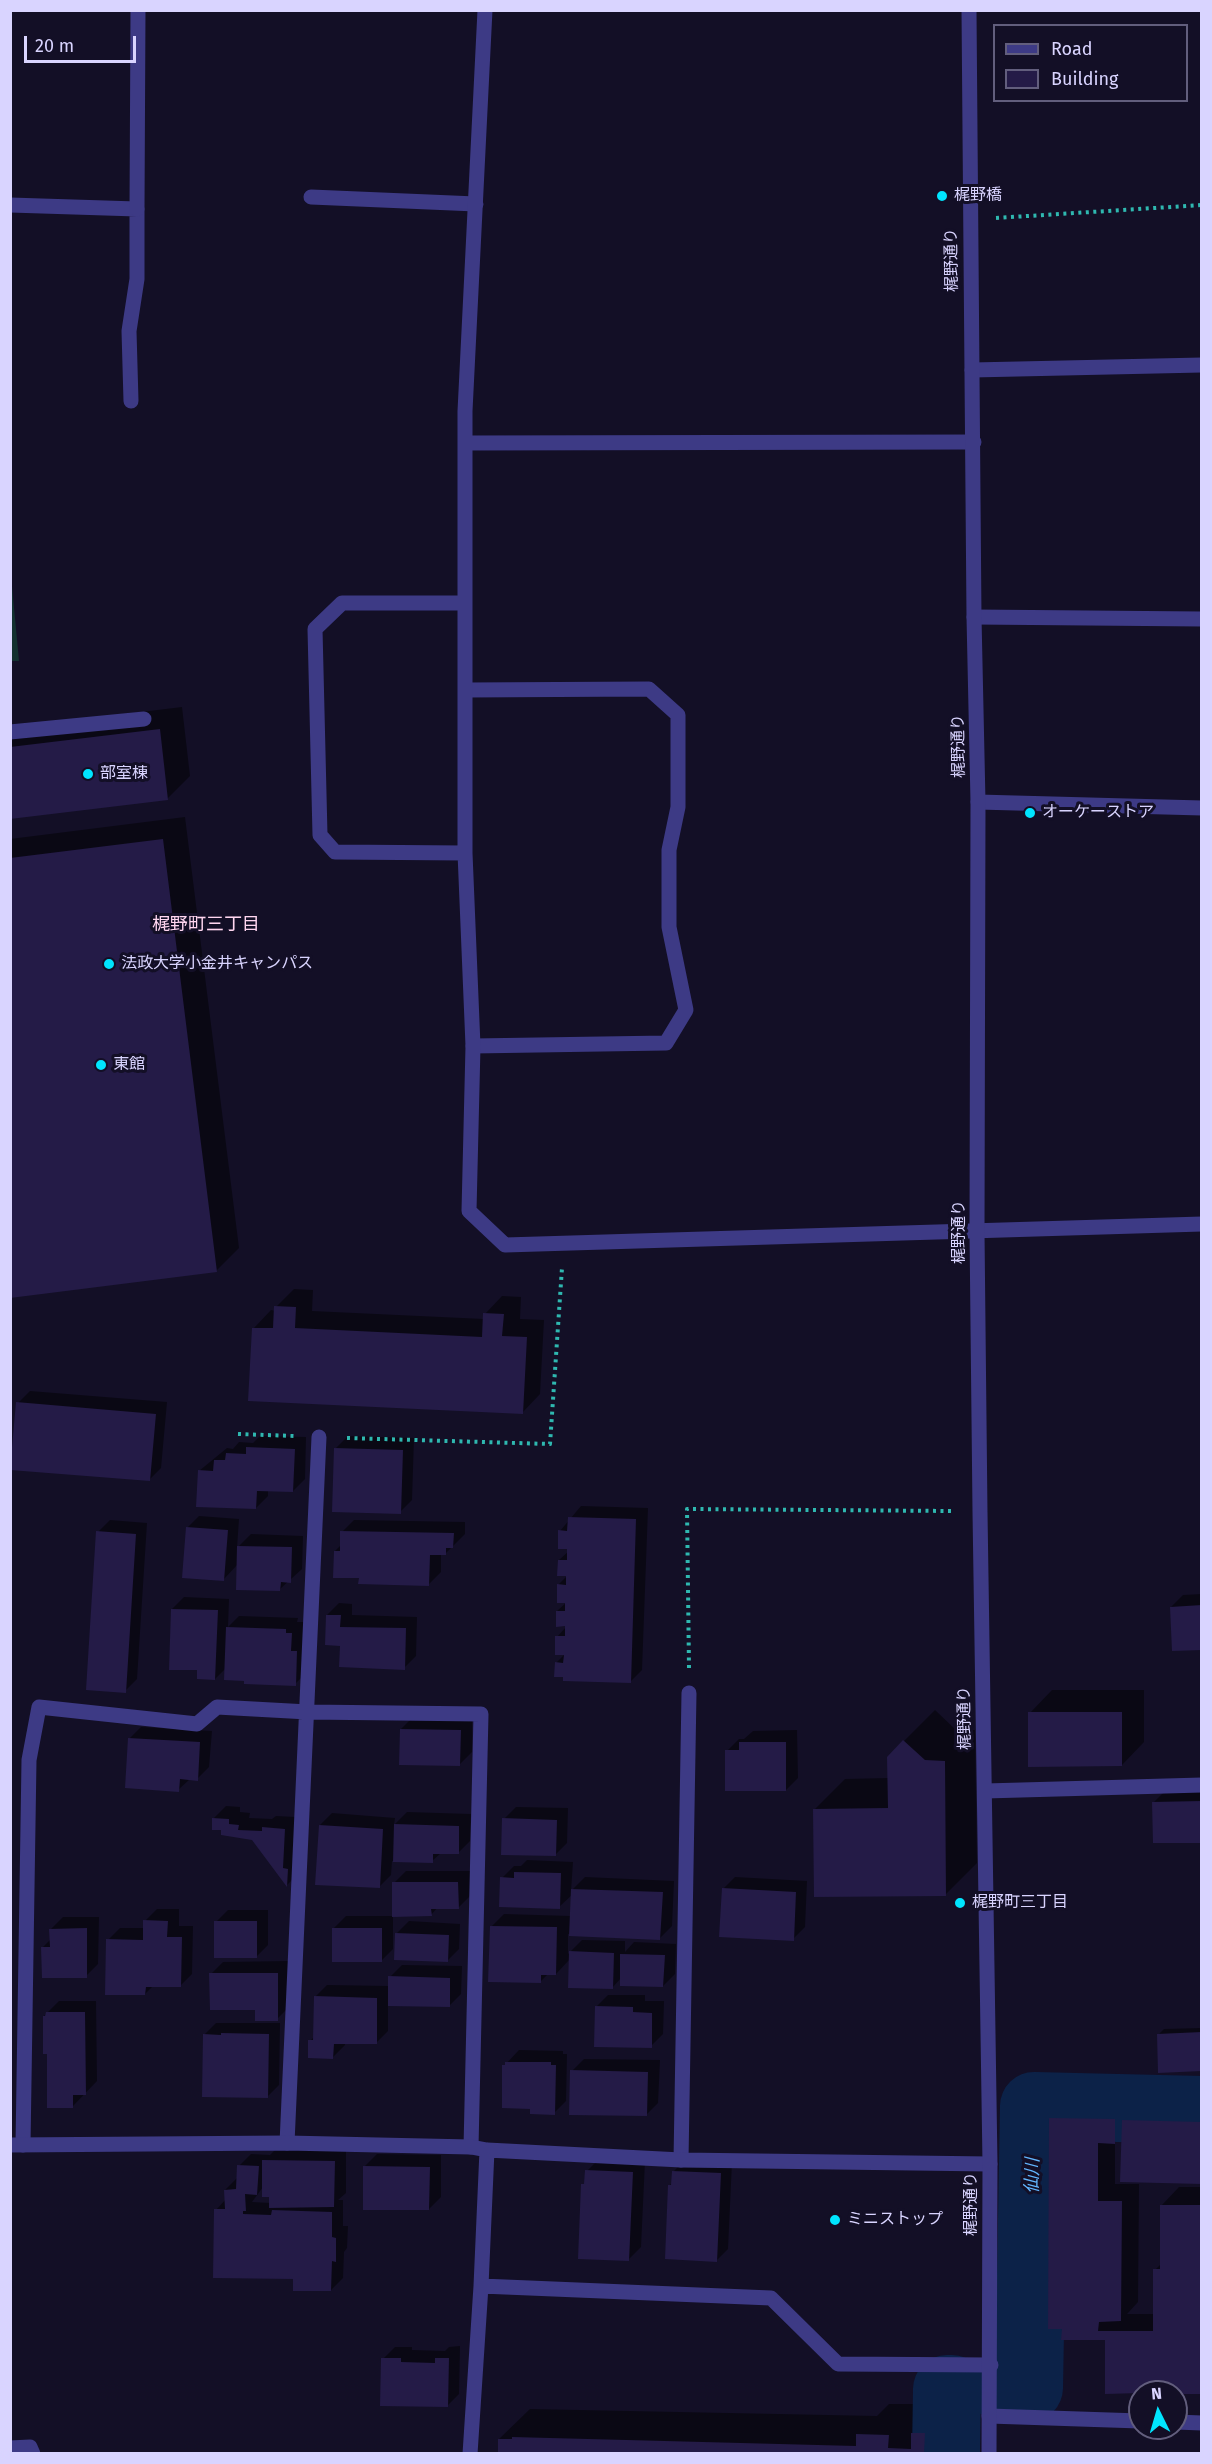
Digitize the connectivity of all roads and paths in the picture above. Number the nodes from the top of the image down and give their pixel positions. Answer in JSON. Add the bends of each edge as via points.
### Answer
{"nodes":[{"id":1,"x":138,"y":10,"type":"edge"},
{"id":2,"x":485,"y":10,"type":"edge"},
{"id":3,"x":969,"y":10,"type":"edge"},
{"id":4,"x":311,"y":197,"type":"dead end"},
{"id":5,"x":476,"y":204,"type":"junction"},
{"id":6,"x":10,"y":205,"type":"edge"},
{"id":7,"x":1202,"y":206,"type":"edge"},
{"id":8,"x":137,"y":209,"type":"junction"},
{"id":9,"x":970,"y":220,"type":"junction"},
{"id":10,"x":1202,"y":365,"type":"edge"},
{"id":11,"x":972,"y":370,"type":"junction"},
{"id":12,"x":131,"y":401,"type":"dead end"},
{"id":13,"x":974,"y":442,"type":"junction"},
{"id":14,"x":465,"y":443,"type":"junction"},
{"id":15,"x":465,"y":603,"type":"junction"},
{"id":16,"x":974,"y":616,"type":"junction"},
{"id":17,"x":1202,"y":619,"type":"edge"},
{"id":18,"x":466,"y":690,"type":"junction"},
{"id":19,"x":144,"y":719,"type":"dead end"},
{"id":20,"x":10,"y":732,"type":"edge"},
{"id":21,"x":978,"y":802,"type":"junction"},
{"id":22,"x":1202,"y":808,"type":"edge"},
{"id":23,"x":465,"y":853,"type":"junction"},
{"id":24,"x":472,"y":1046,"type":"junction"},
{"id":25,"x":1202,"y":1224,"type":"edge"},
{"id":26,"x":977,"y":1232,"type":"junction"},
{"id":27,"x":564,"y":1243,"type":"junction"},
{"id":28,"x":238,"y":1434,"type":"dead end"},
{"id":29,"x":318,"y":1437,"type":"junction"},
{"id":30,"x":980,"y":1512,"type":"junction"},
{"id":31,"x":689,"y":1693,"type":"joint"},
{"id":32,"x":308,"y":1712,"type":"junction"},
{"id":33,"x":1202,"y":1785,"type":"edge"},
{"id":34,"x":985,"y":1791,"type":"junction"},
{"id":35,"x":287,"y":2143,"type":"junction"},
{"id":36,"x":17,"y":2145,"type":"edge"},
{"id":37,"x":471,"y":2147,"type":"junction"},
{"id":38,"x":487,"y":2150,"type":"junction"},
{"id":39,"x":681,"y":2160,"type":"junction"},
{"id":40,"x":990,"y":2164,"type":"junction"},
{"id":41,"x":481,"y":2286,"type":"junction"},
{"id":42,"x":991,"y":2365,"type":"junction"},
{"id":43,"x":989,"y":2416,"type":"junction"},
{"id":44,"x":1128,"y":2421,"type":"edge"},
{"id":45,"x":10,"y":2448,"type":"edge"},
{"id":46,"x":33,"y":2454,"type":"edge"},
{"id":47,"x":470,"y":2454,"type":"edge"},
{"id":48,"x":989,"y":2454,"type":"edge"}],
"edges":[{"from":1,"to":8,"type":"street"},
{"from":2,"to":5,"type":"street"},
{"from":3,"to":9,"type":"street","name":"梶野通り"},
{"from":4,"to":5,"type":"street"},
{"from":5,"to":14,"type":"street"},
{"from":6,"to":8,"type":"street"},
{"from":7,"to":9,"type":"path"},
{"from":8,"to":12,"type":"street","via":[[137,279],[129,331]]},
{"from":9,"to":11,"type":"street","name":"梶野通り"},
{"from":10,"to":11,"type":"street"},
{"from":11,"to":13,"type":"street","name":"梶野通り"},
{"from":13,"to":14,"type":"street"},
{"from":13,"to":16,"type":"street","name":"梶野通り"},
{"from":14,"to":15,"type":"street"},
{"from":15,"to":18,"type":"street"},
{"from":15,"to":23,"type":"street","via":[[342,603],[315,629],[320,835],[335,852]]},
{"from":16,"to":17,"type":"street"},
{"from":16,"to":21,"type":"street","name":"梶野通り"},
{"from":18,"to":23,"type":"street"},
{"from":18,"to":24,"type":"street","via":[[649,689],[678,715],[678,807],[669,850],[669,927],[686,1010],[666,1043]]},
{"from":19,"to":20,"type":"street"},
{"from":21,"to":22,"type":"street"},
{"from":21,"to":26,"type":"street","name":"梶野通り"},
{"from":23,"to":24,"type":"street"},
{"from":24,"to":27,"type":"street","via":[[469,1211],[505,1245]]},
{"from":25,"to":26,"type":"street"},
{"from":26,"to":27,"type":"street"},
{"from":26,"to":30,"type":"street","name":"梶野通り"},
{"from":27,"to":29,"type":"path","via":[[550,1444]]},
{"from":28,"to":29,"type":"path"},
{"from":29,"to":32,"type":"street"},
{"from":30,"to":31,"type":"path","via":[[687,1509]]},
{"from":30,"to":34,"type":"street","name":"梶野通り"},
{"from":31,"to":39,"type":"street"},
{"from":32,"to":35,"type":"street"},
{"from":32,"to":36,"type":"street","via":[[217,1707],[197,1724],[39,1707],[29,1760]]},
{"from":32,"to":37,"type":"street","via":[[481,1714]]},
{"from":33,"to":34,"type":"street"},
{"from":34,"to":40,"type":"street","name":"梶野通り"},
{"from":35,"to":36,"type":"street"},
{"from":35,"to":37,"type":"street"},
{"from":37,"to":38,"type":"street"},
{"from":38,"to":39,"type":"street"},
{"from":38,"to":41,"type":"street"},
{"from":39,"to":40,"type":"street"},
{"from":40,"to":42,"type":"street","name":"梶野通り"},
{"from":41,"to":42,"type":"street","via":[[771,2298],[838,2364]]},
{"from":41,"to":47,"type":"street"},
{"from":42,"to":43,"type":"street","name":"梶野通り"},
{"from":43,"to":44,"type":"street"},
{"from":43,"to":48,"type":"street","name":"梶野通り"},
{"from":45,"to":46,"type":"street","via":[[30,2447]]}]}
